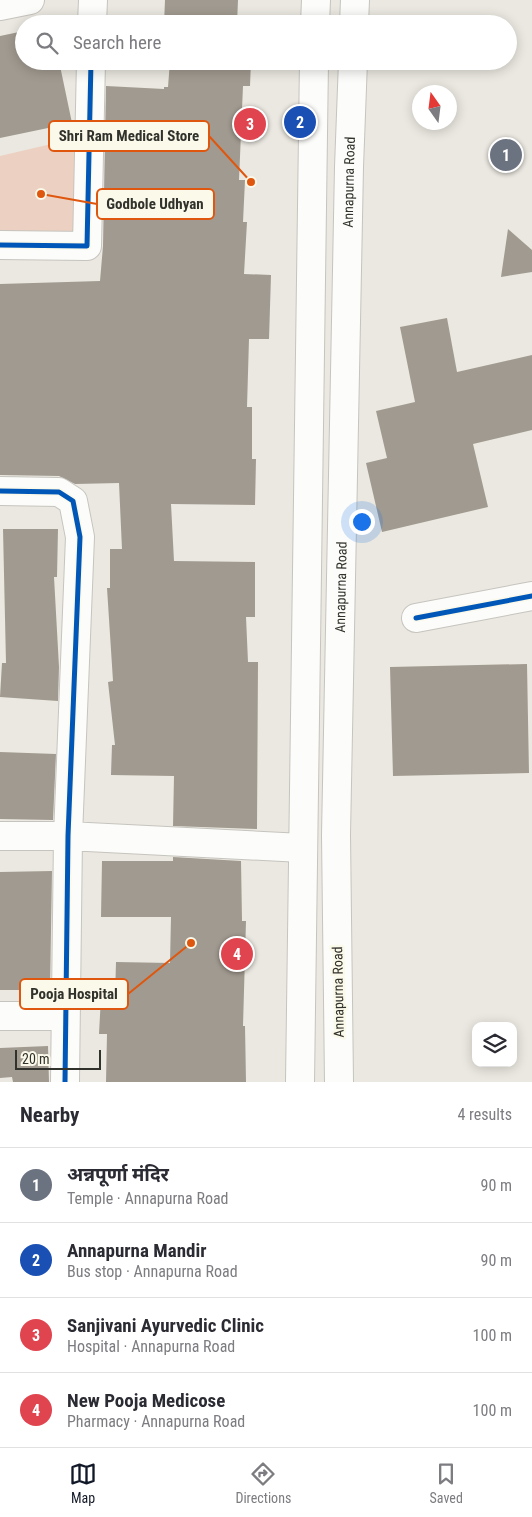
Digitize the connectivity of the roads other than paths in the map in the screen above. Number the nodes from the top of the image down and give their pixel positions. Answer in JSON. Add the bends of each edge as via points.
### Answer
{"nodes":[{"id":1,"x":30,"y":0,"type":"edge"},
{"id":2,"x":92,"y":0,"type":"edge"},
{"id":3,"x":316,"y":0,"type":"edge"},
{"id":4,"x":355,"y":0,"type":"edge"},
{"id":5,"x":0,"y":6,"type":"edge"},
{"id":6,"x":92,"y":15,"type":"edge"},
{"id":7,"x":315,"y":15,"type":"edge"},
{"id":8,"x":354,"y":15,"type":"edge"},
{"id":9,"x":91,"y":70,"type":"edge"},
{"id":10,"x":314,"y":70,"type":"edge"},
{"id":11,"x":353,"y":70,"type":"edge"},
{"id":12,"x":349,"y":167,"type":"junction"},
{"id":13,"x":311,"y":169,"type":"junction"},
{"id":14,"x":0,"y":245,"type":"edge"},
{"id":15,"x":0,"y":490,"type":"edge"},
{"id":16,"x":532,"y":596,"type":"edge"},
{"id":17,"x":416,"y":618,"type":"dead end"},
{"id":18,"x":0,"y":836,"type":"edge"},
{"id":19,"x":68,"y":836,"type":"junction"},
{"id":20,"x":302,"y":848,"type":"junction"},
{"id":21,"x":0,"y":1016,"type":"edge"},
{"id":22,"x":64,"y":1016,"type":"junction"},
{"id":23,"x":65,"y":1082,"type":"edge"},
{"id":24,"x":300,"y":1082,"type":"edge"},
{"id":25,"x":340,"y":1082,"type":"edge"}],
"edges":[{"from":1,"to":5,"type":"main road"},
{"from":2,"to":6,"type":"main road"},
{"from":3,"to":7,"type":"main road"},
{"from":4,"to":8,"type":"main road"},
{"from":9,"to":14,"type":"main road","via":[[87,246]]},
{"from":10,"to":13,"type":"main road"},
{"from":11,"to":12,"type":"main road","name":"Annapurna Road"},
{"from":12,"to":13,"type":"main road"},
{"from":12,"to":25,"type":"main road","name":"Annapurna Road","via":[[336,835]]},
{"from":13,"to":20,"type":"main road"},
{"from":15,"to":19,"type":"main road","via":[[59,492],[73,500],[80,537]]},
{"from":16,"to":17,"type":"main road"},
{"from":18,"to":19,"type":"main road"},
{"from":19,"to":20,"type":"main road"},
{"from":19,"to":22,"type":"main road"},
{"from":20,"to":24,"type":"main road"},
{"from":21,"to":22,"type":"main road"},
{"from":22,"to":23,"type":"main road"}]}
